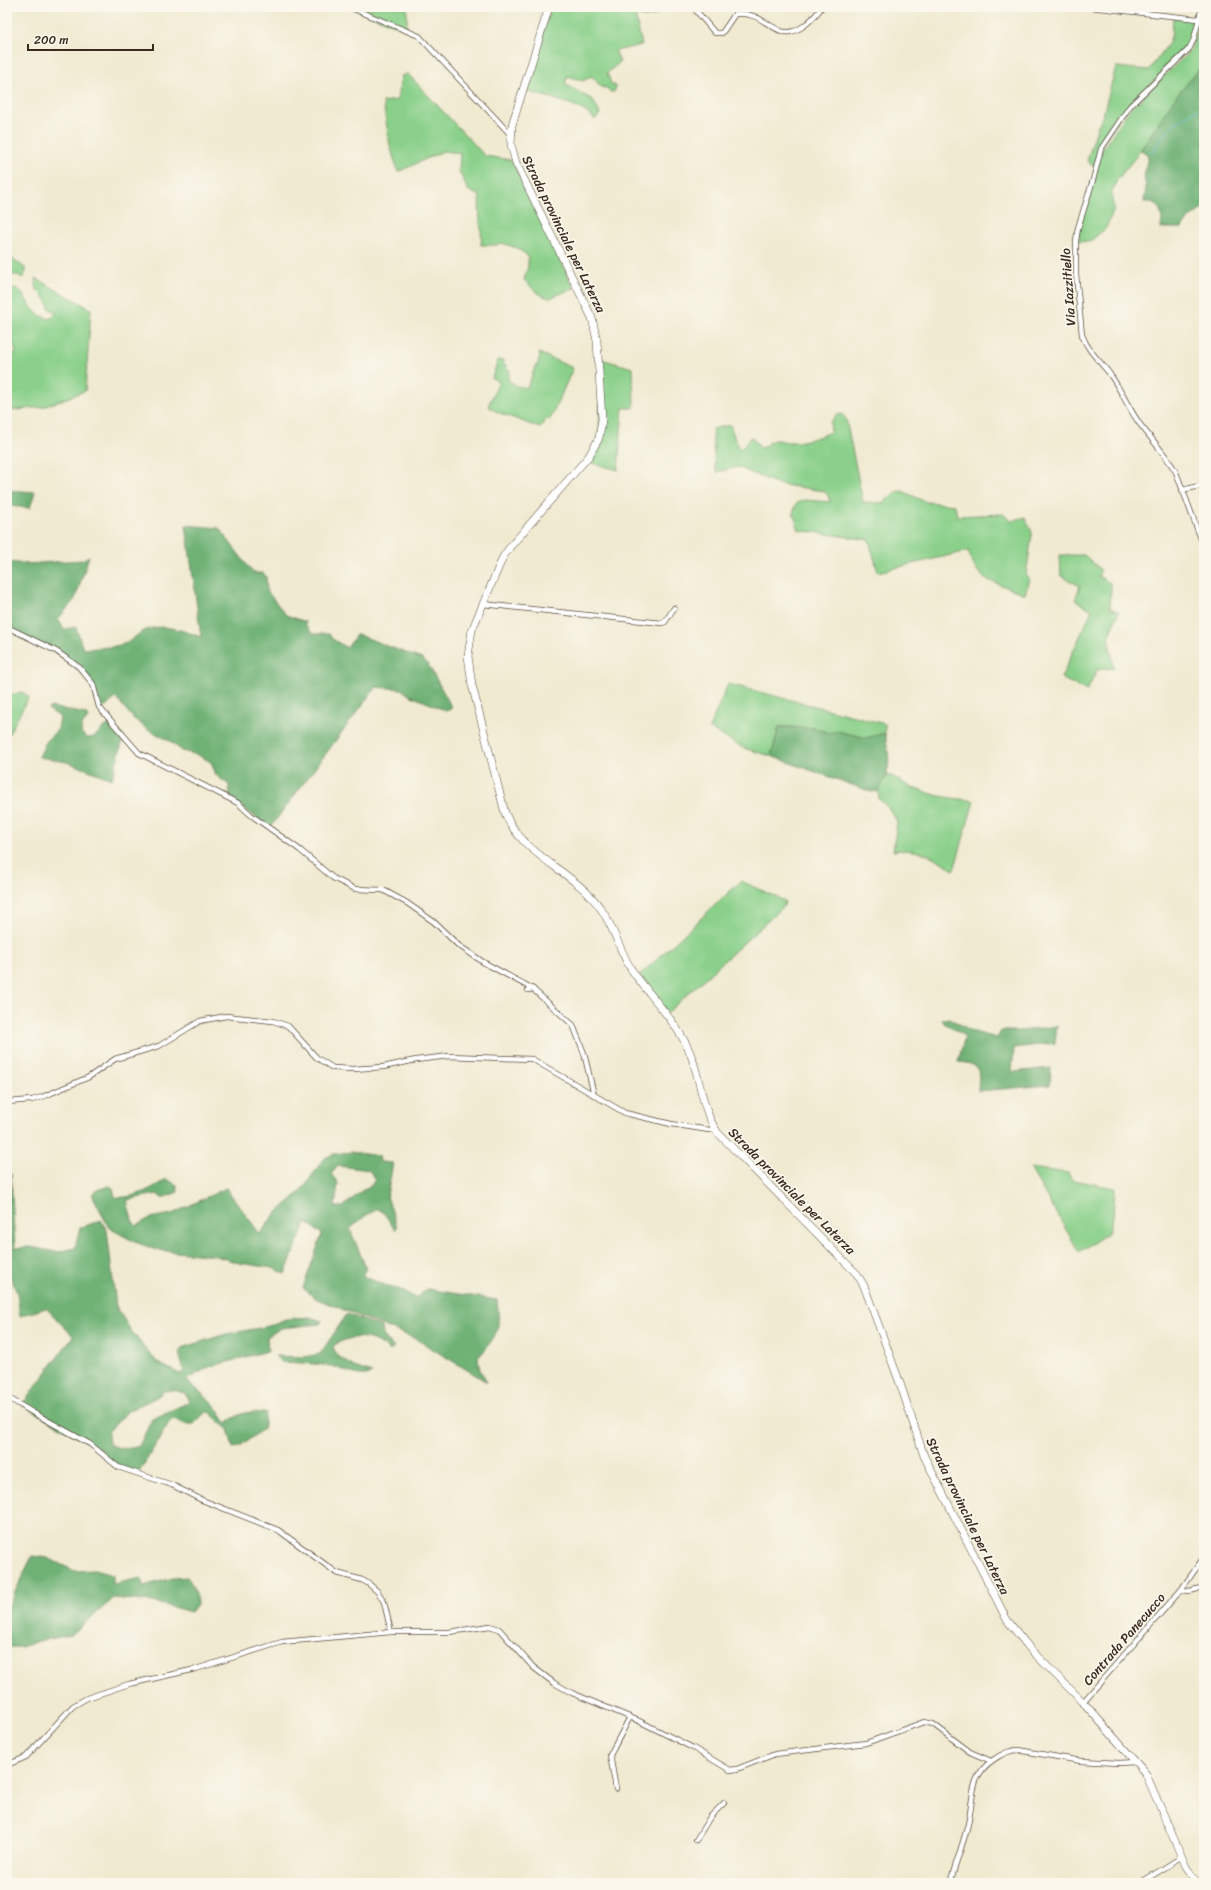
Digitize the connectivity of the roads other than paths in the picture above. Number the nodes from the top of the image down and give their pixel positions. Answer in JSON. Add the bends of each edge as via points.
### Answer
{"nodes":[{"id":1,"x":349,"y":7,"type":"edge"},
{"id":2,"x":549,"y":7,"type":"edge"},
{"id":3,"x":693,"y":7,"type":"edge"},
{"id":4,"x":822,"y":7,"type":"edge"},
{"id":5,"x":1090,"y":7,"type":"edge"},
{"id":6,"x":1202,"y":7,"type":"edge"},
{"id":7,"x":1198,"y":19,"type":"junction"},
{"id":8,"x":511,"y":136,"type":"junction"},
{"id":9,"x":1204,"y":485,"type":"edge"},
{"id":10,"x":1182,"y":490,"type":"junction"},
{"id":11,"x":1204,"y":546,"type":"edge"},
{"id":12,"x":483,"y":604,"type":"junction"},
{"id":13,"x":674,"y":608,"type":"dead end"},
{"id":14,"x":7,"y":627,"type":"edge"},
{"id":15,"x":594,"y":1095,"type":"junction"},
{"id":16,"x":7,"y":1102,"type":"edge"},
{"id":17,"x":715,"y":1129,"type":"junction"},
{"id":18,"x":7,"y":1397,"type":"edge"},
{"id":19,"x":1204,"y":1557,"type":"edge"},
{"id":20,"x":1204,"y":1587,"type":"edge"},
{"id":21,"x":1181,"y":1590,"type":"junction"},
{"id":22,"x":391,"y":1632,"type":"junction"},
{"id":23,"x":1084,"y":1702,"type":"junction"},
{"id":24,"x":630,"y":1717,"type":"junction"},
{"id":25,"x":991,"y":1761,"type":"junction"},
{"id":26,"x":1136,"y":1762,"type":"junction"},
{"id":27,"x":7,"y":1765,"type":"edge"},
{"id":28,"x":616,"y":1789,"type":"dead end"},
{"id":29,"x":724,"y":1803,"type":"dead end"},
{"id":30,"x":696,"y":1840,"type":"dead end"},
{"id":31,"x":1182,"y":1857,"type":"junction"},
{"id":32,"x":950,"y":1883,"type":"edge"},
{"id":33,"x":1140,"y":1883,"type":"edge"},
{"id":34,"x":1197,"y":1883,"type":"edge"}],
"edges":[{"from":1,"to":8,"type":"street","via":[[419,36]]},
{"from":2,"to":8,"type":"main road","name":"Strada provinciale per Laterza","via":[[512,125]]},
{"from":3,"to":4,"type":"street","via":[[715,33],[722,33],[735,14],[744,13],[765,20],[782,31],[790,32],[814,18]]},
{"from":5,"to":7,"type":"street"},
{"from":6,"to":7,"type":"street","name":"Via Iazzitiello"},
{"from":7,"to":10,"type":"street","name":"Via Iazzitiello","via":[[1189,49],[1130,106],[1104,142],[1076,241],[1076,274],[1082,335],[1140,424],[1170,461]]},
{"from":8,"to":12,"type":"main road","name":"Strada provinciale per Laterza","via":[[512,153],[516,163],[593,324],[597,341],[602,419],[595,447],[506,552]]},
{"from":9,"to":10,"type":"street"},
{"from":10,"to":11,"type":"street","name":"Via Iazzitiello"},
{"from":12,"to":13,"type":"street","via":[[662,623]]},
{"from":12,"to":17,"type":"main road","name":"Strada provinciale per Laterza","via":[[470,639],[469,668],[509,823],[527,844],[586,891],[601,908],[629,965],[688,1047],[706,1109]]},
{"from":14,"to":15,"type":"street","via":[[56,651],[79,667],[93,684],[99,706],[139,753],[238,803],[337,881],[355,889],[383,890],[407,903],[434,922],[458,945],[530,990],[573,1025],[584,1053]]},
{"from":15,"to":16,"type":"street","via":[[537,1061],[522,1057],[449,1056],[377,1068],[333,1068],[317,1058],[288,1026],[273,1021],[226,1016],[200,1021],[159,1046],[115,1059],[89,1077],[42,1097]]},
{"from":15,"to":17,"type":"street","via":[[615,1108],[637,1116],[687,1127]]},
{"from":17,"to":23,"type":"main road","name":"Strada provinciale per Laterza","via":[[860,1279],[874,1310],[924,1456],[1003,1613],[1030,1650]]},
{"from":18,"to":22,"type":"street","via":[[90,1444],[118,1467],[172,1485],[202,1500],[278,1530],[337,1573],[369,1584],[384,1602]]},
{"from":19,"to":21,"type":"street"},
{"from":20,"to":21,"type":"street","name":"Contrada Panecucco","via":[[1184,1592]]},
{"from":21,"to":23,"type":"street","name":"Contrada Panecucco"},
{"from":22,"to":24,"type":"street","via":[[449,1632],[480,1626],[494,1627],[502,1631],[533,1668],[554,1683]]},
{"from":22,"to":27,"type":"street","via":[[282,1642],[196,1669],[129,1684],[87,1698],[73,1706],[26,1757]]},
{"from":23,"to":26,"type":"main road","name":"Strada provinciale per Laterza"},
{"from":24,"to":25,"type":"street","via":[[693,1748],[730,1770],[775,1754],[866,1743],[924,1722],[933,1724],[970,1752]]},
{"from":24,"to":28,"type":"street","via":[[610,1755]]},
{"from":25,"to":26,"type":"street","via":[[1018,1750],[1073,1760]]},
{"from":25,"to":32,"type":"street","via":[[982,1768],[974,1782],[968,1824]]},
{"from":26,"to":31,"type":"main road","name":"Strada provinciale per Laterza","via":[[1152,1786]]},
{"from":29,"to":30,"type":"street","via":[[710,1817]]},
{"from":31,"to":33,"type":"street"},
{"from":31,"to":34,"type":"main road","name":"Strada provinciale per Laterza"}]}
